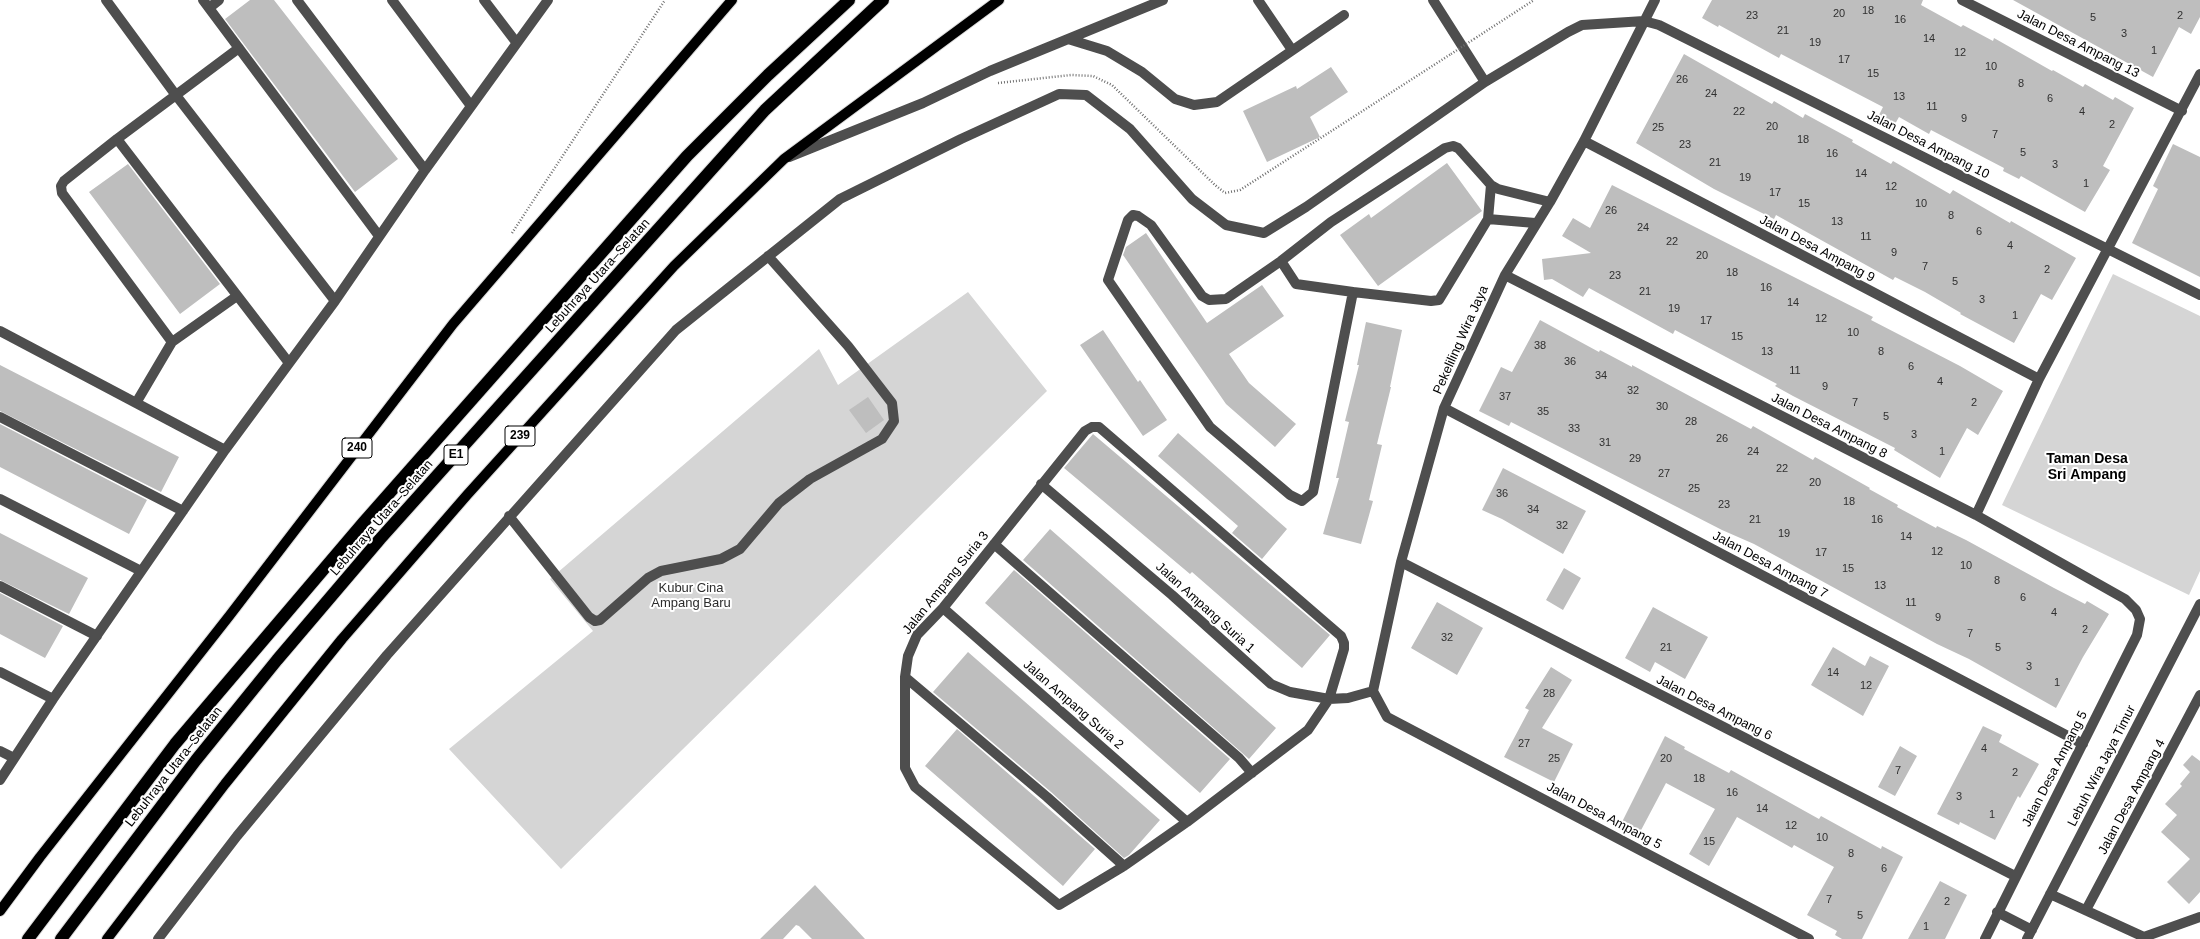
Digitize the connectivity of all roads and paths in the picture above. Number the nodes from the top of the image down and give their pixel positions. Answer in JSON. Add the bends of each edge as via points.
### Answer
{"nodes":[{"id":1,"x":106,"y":0,"type":"edge"},
{"id":2,"x":219,"y":0,"type":"edge"},
{"id":3,"x":297,"y":0,"type":"edge"},
{"id":4,"x":392,"y":0,"type":"edge"},
{"id":5,"x":484,"y":0,"type":"edge"},
{"id":6,"x":548,"y":0,"type":"edge"},
{"id":7,"x":665,"y":0,"type":"edge"},
{"id":8,"x":732,"y":0,"type":"edge"},
{"id":9,"x":849,"y":0,"type":"edge"},
{"id":10,"x":883,"y":0,"type":"edge"},
{"id":11,"x":999,"y":0,"type":"edge"},
{"id":12,"x":1163,"y":0,"type":"edge"},
{"id":13,"x":1258,"y":0,"type":"edge"},
{"id":14,"x":1433,"y":0,"type":"edge"},
{"id":15,"x":1534,"y":0,"type":"edge"},
{"id":16,"x":1655,"y":0,"type":"edge"},
{"id":17,"x":1962,"y":0,"type":"edge"},
{"id":18,"x":206,"y":4,"type":"edge"},
{"id":19,"x":1344,"y":15,"type":"dead end"},
{"id":20,"x":1644,"y":21,"type":"junction"},
{"id":21,"x":1068,"y":39,"type":"junction"},
{"id":22,"x":516,"y":42,"type":"junction"},
{"id":23,"x":239,"y":48,"type":"junction"},
{"id":24,"x":1292,"y":50,"type":"junction"},
{"id":25,"x":1451,"y":54,"type":"dead end"},
{"id":26,"x":2200,"y":74,"type":"edge"},
{"id":27,"x":1485,"y":82,"type":"junction"},
{"id":28,"x":175,"y":94,"type":"junction"},
{"id":29,"x":471,"y":106,"type":"junction"},
{"id":30,"x":2182,"y":111,"type":"junction"},
{"id":31,"x":117,"y":139,"type":"junction"},
{"id":32,"x":1584,"y":141,"type":"junction"},
{"id":33,"x":784,"y":159,"type":"junction"},
{"id":34,"x":425,"y":170,"type":"junction"},
{"id":35,"x":1491,"y":185,"type":"junction"},
{"id":36,"x":1550,"y":202,"type":"junction"},
{"id":37,"x":1488,"y":219,"type":"junction"},
{"id":38,"x":1535,"y":223,"type":"junction"},
{"id":39,"x":379,"y":236,"type":"junction"},
{"id":40,"x":509,"y":238,"type":"dead end"},
{"id":41,"x":2107,"y":249,"type":"junction"},
{"id":42,"x":768,"y":256,"type":"junction"},
{"id":43,"x":1281,"y":261,"type":"junction"},
{"id":44,"x":1505,"y":275,"type":"junction"},
{"id":45,"x":1353,"y":292,"type":"junction"},
{"id":46,"x":2200,"y":295,"type":"edge"},
{"id":47,"x":237,"y":296,"type":"junction"},
{"id":48,"x":335,"y":301,"type":"junction"},
{"id":49,"x":0,"y":332,"type":"edge"},
{"id":50,"x":172,"y":342,"type":"junction"},
{"id":51,"x":289,"y":363,"type":"junction"},
{"id":52,"x":2039,"y":379,"type":"junction"},
{"id":53,"x":136,"y":403,"type":"junction"},
{"id":54,"x":1444,"y":408,"type":"junction"},
{"id":55,"x":0,"y":417,"type":"edge"},
{"id":56,"x":225,"y":450,"type":"junction"},
{"id":57,"x":1041,"y":484,"type":"junction"},
{"id":58,"x":0,"y":499,"type":"edge"},
{"id":59,"x":183,"y":511,"type":"junction"},
{"id":60,"x":1976,"y":515,"type":"junction"},
{"id":61,"x":509,"y":516,"type":"junction"},
{"id":62,"x":994,"y":544,"type":"junction"},
{"id":63,"x":1401,"y":562,"type":"junction"},
{"id":64,"x":141,"y":571,"type":"junction"},
{"id":65,"x":0,"y":586,"type":"edge"},
{"id":66,"x":2200,"y":604,"type":"edge"},
{"id":67,"x":942,"y":608,"type":"junction"},
{"id":68,"x":2136,"y":610,"type":"joint"},
{"id":69,"x":97,"y":636,"type":"junction"},
{"id":70,"x":0,"y":672,"type":"edge"},
{"id":71,"x":905,"y":677,"type":"junction"},
{"id":72,"x":1373,"y":691,"type":"junction"},
{"id":73,"x":2200,"y":696,"type":"edge"},
{"id":74,"x":53,"y":699,"type":"junction"},
{"id":75,"x":1329,"y":699,"type":"junction"},
{"id":76,"x":2196,"y":714,"type":"edge"},
{"id":77,"x":2083,"y":744,"type":"junction"},
{"id":78,"x":0,"y":751,"type":"edge"},
{"id":79,"x":14,"y":758,"type":"junction"},
{"id":80,"x":1252,"y":773,"type":"junction"},
{"id":81,"x":0,"y":780,"type":"edge"},
{"id":82,"x":1187,"y":822,"type":"junction"},
{"id":83,"x":1124,"y":866,"type":"junction"},
{"id":84,"x":2015,"y":876,"type":"junction"},
{"id":85,"x":2050,"y":894,"type":"junction"},
{"id":86,"x":2086,"y":910,"type":"junction"},
{"id":87,"x":0,"y":911,"type":"edge"},
{"id":88,"x":1997,"y":912,"type":"junction"},
{"id":89,"x":2200,"y":917,"type":"edge"},
{"id":90,"x":2029,"y":934,"type":"edge"},
{"id":91,"x":28,"y":939,"type":"edge"},
{"id":92,"x":61,"y":939,"type":"edge"},
{"id":93,"x":107,"y":939,"type":"edge"},
{"id":94,"x":158,"y":939,"type":"edge"},
{"id":95,"x":1809,"y":939,"type":"edge"},
{"id":96,"x":1984,"y":939,"type":"edge"}],
"edges":[{"from":1,"to":28,"type":"street"},
{"from":2,"to":18,"type":"street"},
{"from":3,"to":34,"type":"street"},
{"from":4,"to":29,"type":"street"},
{"from":5,"to":22,"type":"street"},
{"from":6,"to":22,"type":"street"},
{"from":7,"to":40,"type":"path"},
{"from":8,"to":87,"type":"main road","number":"240","via":[[453,324]]},
{"from":9,"to":91,"type":"highway","name":"Lebuhraya Utara–Selatan","number":"E1","via":[[768,75],[687,156],[363,523],[176,744]]},
{"from":10,"to":92,"type":"highway","name":"Lebuhraya Utara–Selatan","number":"E1","via":[[765,110],[380,539],[196,760]]},
{"from":11,"to":33,"type":"main road","number":"239"},
{"from":12,"to":21,"type":"street"},
{"from":13,"to":24,"type":"street"},
{"from":14,"to":27,"type":"street"},
{"from":15,"to":25,"type":"path","bridge":true},
{"from":16,"to":20,"type":"street","name":"Pekeliling Wira Jaya"},
{"from":17,"to":30,"type":"street","name":"Jalan Desa Ampang 13"},
{"from":18,"to":23,"type":"street"},
{"from":19,"to":24,"type":"street"},
{"from":20,"to":27,"type":"street","via":[[1582,25]]},
{"from":20,"to":32,"type":"street","name":"Pekeliling Wira Jaya"},
{"from":20,"to":41,"type":"street","name":"Jalan Desa Ampang 10","via":[[1659,25]]},
{"from":21,"to":24,"type":"street","via":[[1107,51],[1142,72],[1175,99],[1194,105],[1217,102]]},
{"from":21,"to":33,"type":"street","via":[[923,103]]},
{"from":22,"to":29,"type":"street"},
{"from":23,"to":28,"type":"street"},
{"from":23,"to":39,"type":"street"},
{"from":26,"to":30,"type":"street"},
{"from":27,"to":42,"type":"street","via":[[1264,233],[1226,225],[1192,199],[1130,129],[1086,95],[1059,94],[961,139],[840,200]]},
{"from":28,"to":31,"type":"street"},
{"from":28,"to":48,"type":"street"},
{"from":29,"to":34,"type":"street"},
{"from":30,"to":41,"type":"street"},
{"from":31,"to":47,"type":"street"},
{"from":31,"to":50,"type":"street","via":[[64,180],[61,186],[62,193]]},
{"from":32,"to":36,"type":"street","name":"Pekeliling Wira Jaya"},
{"from":32,"to":52,"type":"street","name":"Jalan Desa Ampang 9"},
{"from":33,"to":93,"type":"main road","number":"239","via":[[674,266],[467,495],[305,683]]},
{"from":34,"to":39,"type":"street"},
{"from":35,"to":36,"type":"street"},
{"from":35,"to":37,"type":"street"},
{"from":35,"to":43,"type":"street","via":[[1458,148],[1444,148],[1331,222]]},
{"from":36,"to":38,"type":"street","name":"Pekeliling Wira Jaya"},
{"from":37,"to":38,"type":"street"},
{"from":37,"to":45,"type":"street","via":[[1440,300]]},
{"from":38,"to":44,"type":"street","name":"Pekeliling Wira Jaya"},
{"from":39,"to":48,"type":"street"},
{"from":41,"to":46,"type":"street","name":"Jalan Desa Ampang 10"},
{"from":41,"to":52,"type":"street"},
{"from":42,"to":61,"type":"street","via":[[676,330]]},
{"from":42,"to":61,"type":"street","via":[[848,346],[892,403],[894,421],[882,439],[810,479],[779,503],[740,549],[721,559],[661,571],[648,578],[600,620],[595,621],[589,617]]},
{"from":43,"to":45,"type":"street","via":[[1296,284]]},
{"from":43,"to":45,"type":"street","via":[[1226,299],[1209,300],[1202,296],[1151,225],[1132,215],[1128,220],[1108,280],[1210,427],[1290,495],[1302,501],[1313,492]]},
{"from":44,"to":54,"type":"street","name":"Pekeliling Wira Jaya"},
{"from":44,"to":60,"type":"street","name":"Jalan Desa Ampang 8"},
{"from":47,"to":50,"type":"street"},
{"from":47,"to":51,"type":"street"},
{"from":48,"to":51,"type":"street"},
{"from":49,"to":53,"type":"street"},
{"from":50,"to":53,"type":"street"},
{"from":51,"to":56,"type":"street"},
{"from":52,"to":60,"type":"street"},
{"from":53,"to":56,"type":"street"},
{"from":54,"to":63,"type":"street","name":"Pekeliling Wira Jaya"},
{"from":54,"to":77,"type":"street","name":"Jalan Desa Ampang 7"},
{"from":55,"to":59,"type":"street"},
{"from":56,"to":59,"type":"street"},
{"from":57,"to":62,"type":"street","name":"Jalan Ampang Suria 3"},
{"from":57,"to":75,"type":"street","name":"Jalan Ampang Suria 1","via":[[1270,684],[1290,692]]},
{"from":57,"to":75,"type":"street","name":"Jalan Ampang Suria 3","via":[[1085,431],[1092,426],[1099,427],[1341,636],[1344,649]]},
{"from":58,"to":64,"type":"street"},
{"from":59,"to":64,"type":"street"},
{"from":60,"to":68,"type":"street","name":"Jalan Desa Ampang 8","via":[[2125,599]]},
{"from":61,"to":94,"type":"street","via":[[377,667],[237,836]]},
{"from":62,"to":67,"type":"street","name":"Jalan Ampang Suria 3"},
{"from":62,"to":80,"type":"street","via":[[1239,758]]},
{"from":63,"to":72,"type":"street","name":"Pekeliling Wira Jaya"},
{"from":63,"to":84,"type":"street","name":"Jalan Desa Ampang 6"},
{"from":64,"to":69,"type":"street"},
{"from":65,"to":69,"type":"street"},
{"from":66,"to":85,"type":"street","name":"Lebuh Wira Jaya Timur"},
{"from":67,"to":71,"type":"street","name":"Jalan Ampang Suria 3","via":[[917,635],[908,656]]},
{"from":67,"to":82,"type":"street","name":"Jalan Ampang Suria 2"},
{"from":68,"to":77,"type":"street","name":"Jalan Desa Ampang 5","via":[[2140,619],[2138,635]]},
{"from":69,"to":74,"type":"street"},
{"from":70,"to":74,"type":"street"},
{"from":71,"to":83,"type":"street","via":[[1041,791]]},
{"from":71,"to":83,"type":"street","name":"Jalan Ampang Suria 3","via":[[905,768],[915,787],[1059,905]]},
{"from":72,"to":75,"type":"street","name":"Jalan Ampang Suria 1","via":[[1348,698]]},
{"from":72,"to":95,"type":"street","name":"Jalan Desa Ampang 5","via":[[1387,717]]},
{"from":73,"to":76,"type":"street","name":"Jalan Desa Ampang 4"},
{"from":74,"to":79,"type":"street"},
{"from":75,"to":80,"type":"street","via":[[1308,730]]},
{"from":76,"to":86,"type":"street","name":"Jalan Desa Ampang 4"},
{"from":77,"to":84,"type":"street","name":"Jalan Desa Ampang 5"},
{"from":78,"to":79,"type":"street"},
{"from":79,"to":81,"type":"street"},
{"from":80,"to":82,"type":"street"},
{"from":82,"to":83,"type":"street"},
{"from":84,"to":88,"type":"street","name":"Jalan Desa Ampang 5"},
{"from":85,"to":86,"type":"street"},
{"from":85,"to":90,"type":"street","name":"Lebuh Wira Jaya Timur"},
{"from":86,"to":89,"type":"street","via":[[2144,937]]},
{"from":88,"to":90,"type":"street"},
{"from":88,"to":96,"type":"street","name":"Jalan Desa Ampang 5"}]}
